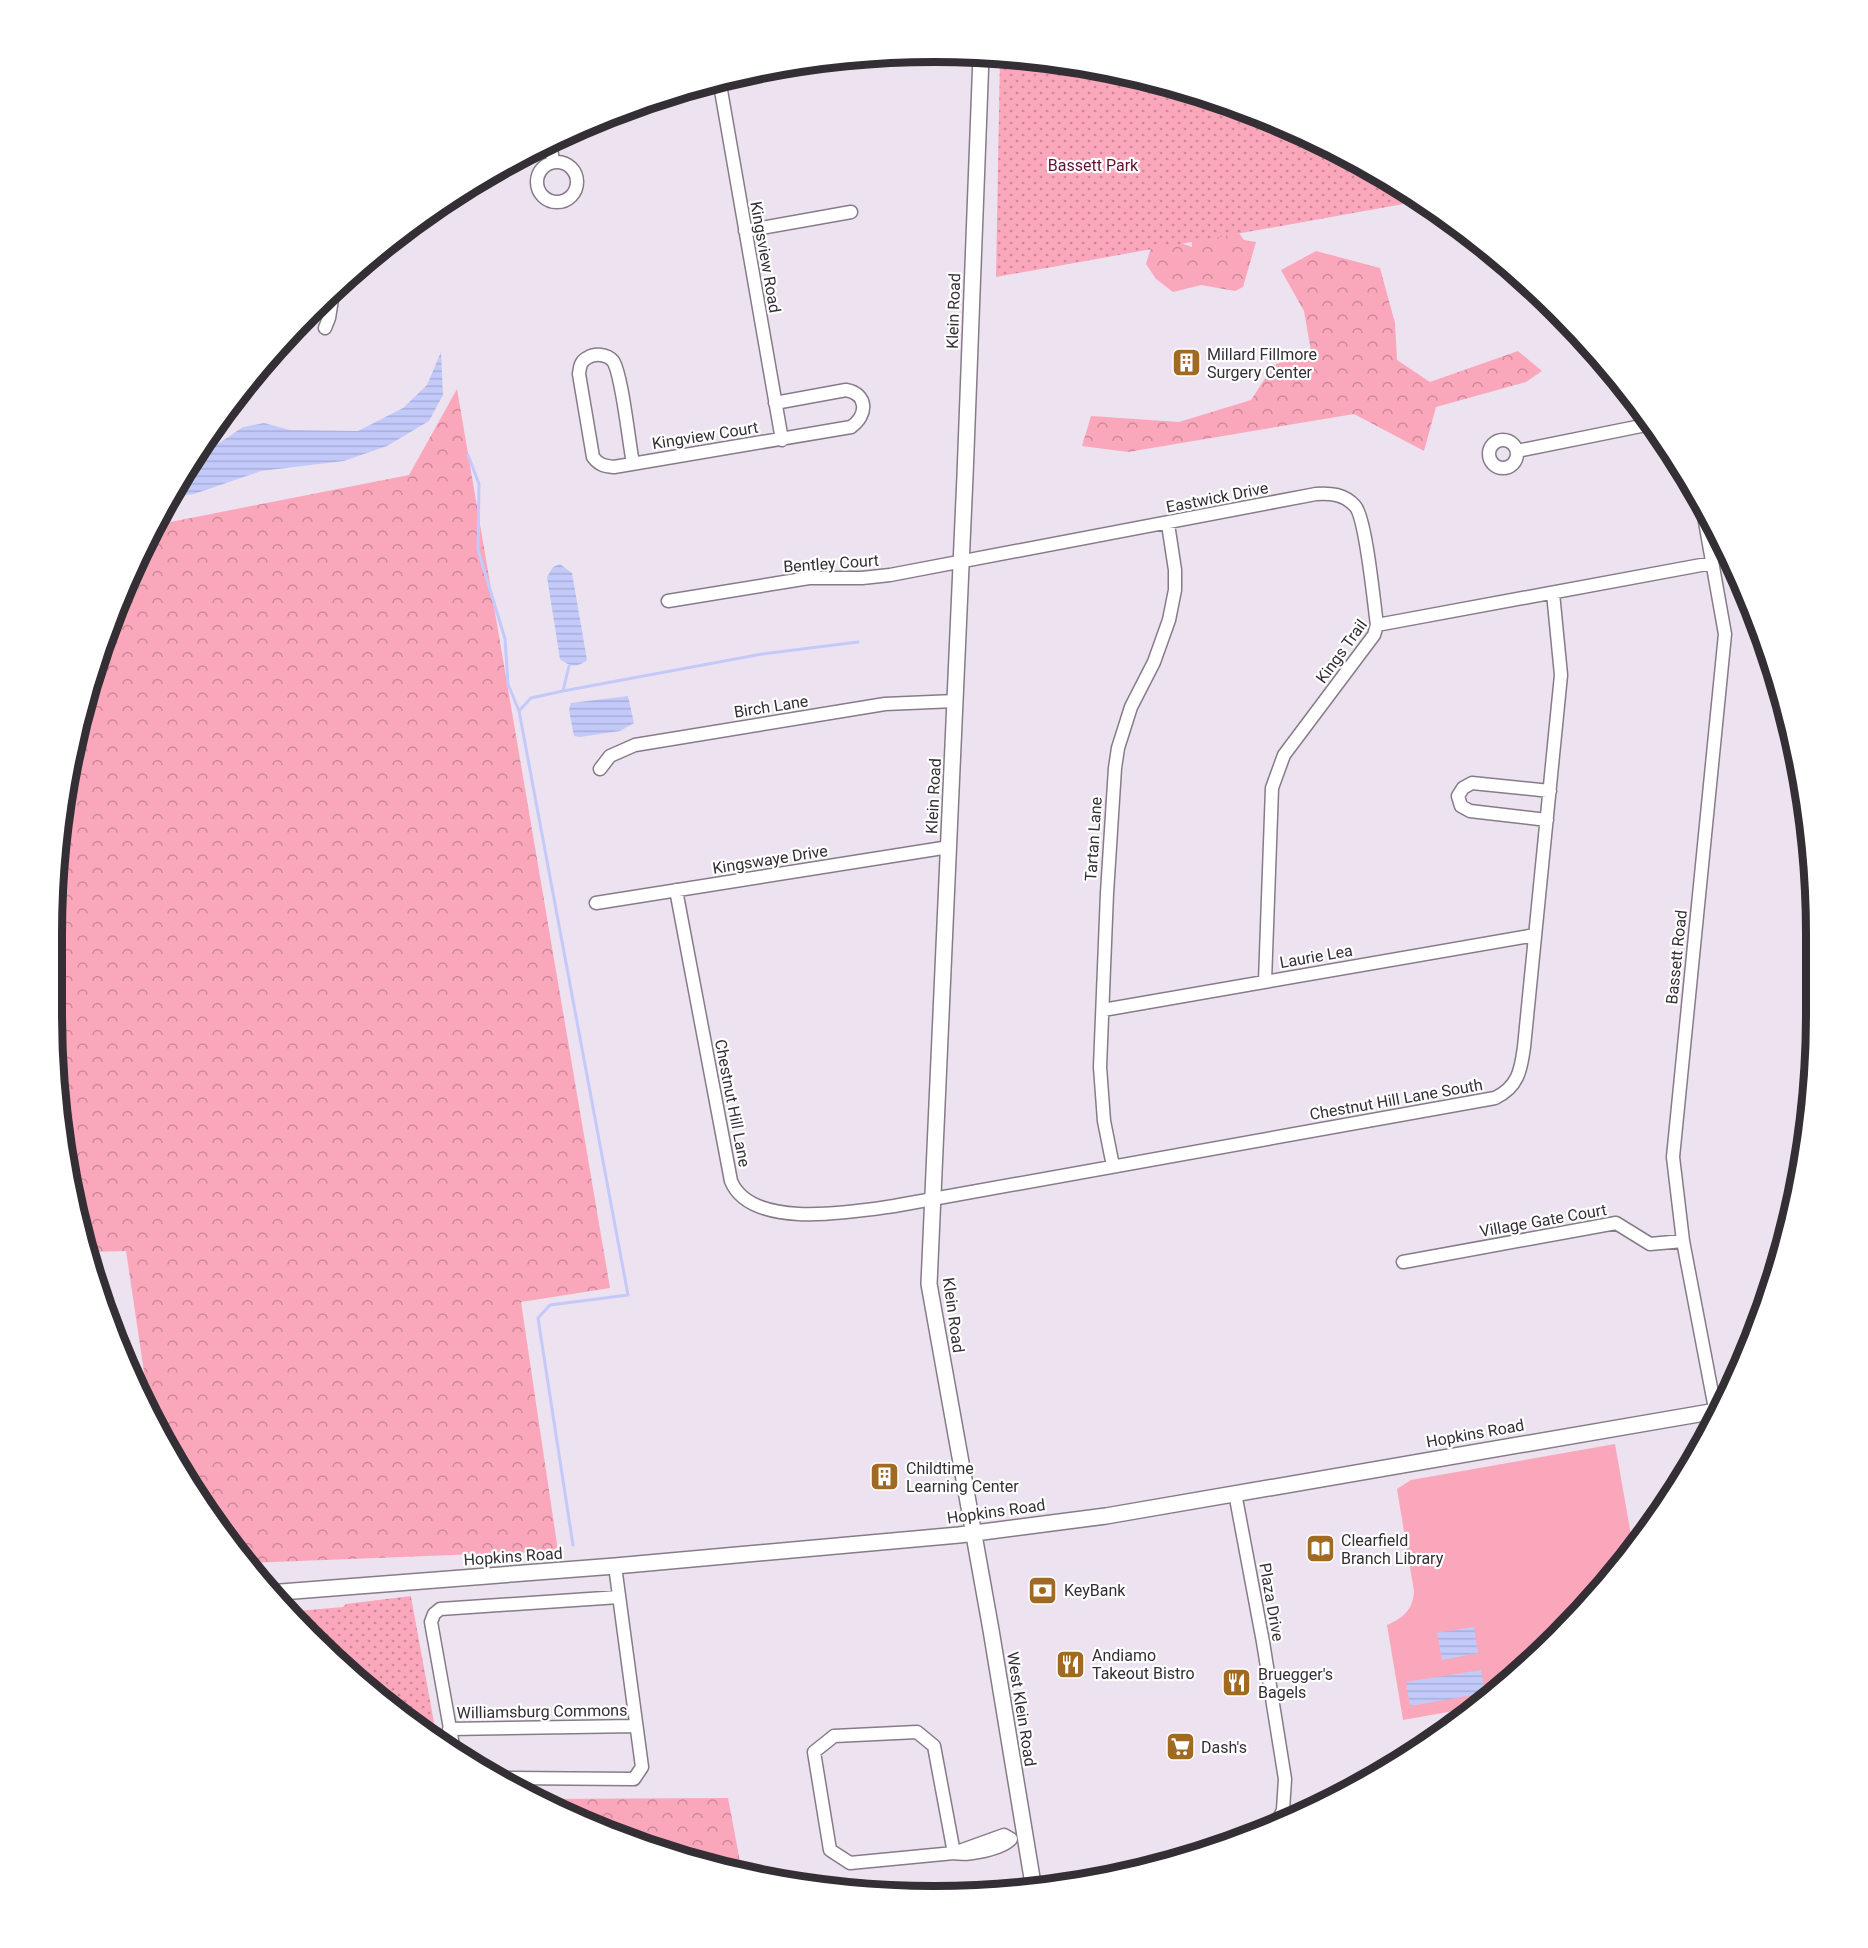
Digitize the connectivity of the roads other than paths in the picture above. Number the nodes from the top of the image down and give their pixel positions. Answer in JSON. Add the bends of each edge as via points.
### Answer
{"nodes":[{"id":1,"x":981,"y":63,"type":"edge"},
{"id":2,"x":721,"y":88,"type":"edge"},
{"id":3,"x":551,"y":150,"type":"edge"},
{"id":4,"x":553,"y":162,"type":"dead end"},
{"id":5,"x":851,"y":212,"type":"dead end"},
{"id":6,"x":745,"y":231,"type":"junction"},
{"id":7,"x":331,"y":304,"type":"edge"},
{"id":8,"x":325,"y":328,"type":"dead end"},
{"id":9,"x":775,"y":403,"type":"junction"},
{"id":10,"x":1642,"y":426,"type":"edge"},
{"id":11,"x":782,"y":440,"type":"junction"},
{"id":12,"x":1517,"y":451,"type":"dead end"},
{"id":13,"x":633,"y":464,"type":"junction"},
{"id":14,"x":1168,"y":524,"type":"junction"},
{"id":15,"x":1706,"y":527,"type":"edge"},
{"id":16,"x":962,"y":563,"type":"junction"},
{"id":17,"x":1712,"y":563,"type":"junction"},
{"id":18,"x":1553,"y":593,"type":"junction"},
{"id":19,"x":668,"y":601,"type":"dead end"},
{"id":20,"x":1377,"y":625,"type":"junction"},
{"id":21,"x":956,"y":701,"type":"junction"},
{"id":22,"x":600,"y":769,"type":"dead end"},
{"id":23,"x":1550,"y":790,"type":"junction"},
{"id":24,"x":1547,"y":820,"type":"junction"},
{"id":25,"x":949,"y":847,"type":"junction"},
{"id":26,"x":676,"y":890,"type":"junction"},
{"id":27,"x":596,"y":903,"type":"dead end"},
{"id":28,"x":1536,"y":935,"type":"junction"},
{"id":29,"x":1265,"y":981,"type":"junction"},
{"id":30,"x":1102,"y":1010,"type":"junction"},
{"id":31,"x":1113,"y":1166,"type":"junction"},
{"id":32,"x":934,"y":1199,"type":"junction"},
{"id":33,"x":1683,"y":1241,"type":"junction"},
{"id":34,"x":1403,"y":1262,"type":"dead end"},
{"id":35,"x":1716,"y":1402,"type":"edge"},
{"id":36,"x":1709,"y":1416,"type":"edge"},
{"id":37,"x":1235,"y":1493,"type":"junction"},
{"id":38,"x":973,"y":1534,"type":"junction"},
{"id":39,"x":615,"y":1566,"type":"junction"},
{"id":40,"x":281,"y":1592,"type":"edge"},
{"id":41,"x":619,"y":1597,"type":"junction"},
{"id":42,"x":636,"y":1726,"type":"junction"},
{"id":43,"x":449,"y":1729,"type":"junction"},
{"id":44,"x":452,"y":1741,"type":"edge"},
{"id":45,"x":513,"y":1778,"type":"edge"},
{"id":46,"x":1281,"y":1814,"type":"edge"},
{"id":47,"x":1018,"y":1838,"type":"junction"},
{"id":48,"x":954,"y":1853,"type":"junction"},
{"id":49,"x":1031,"y":1881,"type":"edge"}],
"edges":[{"from":1,"to":16,"type":"street","name":"Klein Road"},
{"from":2,"to":6,"type":"street","name":"Kingsview Road"},
{"from":3,"to":4,"type":"street"},
{"from":5,"to":6,"type":"street"},
{"from":6,"to":9,"type":"street","name":"Kingsview Road"},
{"from":7,"to":8,"type":"street"},
{"from":9,"to":11,"type":"street","name":"Kingsview Road"},
{"from":9,"to":11,"type":"street","name":"Kingview Court","via":[[846,390],[854,392],[862,405],[860,421],[851,427]]},
{"from":10,"to":12,"type":"street"},
{"from":11,"to":13,"type":"street","name":"Kingview Court"},
{"from":13,"to":13,"type":"street","name":"Kingview Court","via":[[604,466],[593,457],[579,374],[580,364],[588,357],[608,356],[614,363]]},
{"from":14,"to":16,"type":"street","name":"Eastwick Drive"},
{"from":14,"to":20,"type":"street","name":"Eastwick Drive","via":[[1316,494],[1345,498],[1360,512]]},
{"from":14,"to":30,"type":"street","name":"Tartan Lane","via":[[1175,570],[1169,620],[1154,662],[1131,707],[1115,768]]},
{"from":15,"to":17,"type":"street","name":"Bassett Road"},
{"from":16,"to":19,"type":"street","name":"Bentley Court","via":[[862,578],[809,578]]},
{"from":16,"to":21,"type":"street","name":"Klein Road"},
{"from":17,"to":18,"type":"street","name":"Kings Trail"},
{"from":17,"to":33,"type":"street","name":"Bassett Road","via":[[1725,634],[1672,1157]]},
{"from":18,"to":20,"type":"street","name":"Kings Trail"},
{"from":18,"to":23,"type":"street","name":"Chestnut Hill Lane South","via":[[1561,675]]},
{"from":20,"to":29,"type":"street","name":"Kings Trail","via":[[1284,755],[1275,774]]},
{"from":21,"to":22,"type":"street","name":"Birch Lane","via":[[885,704],[635,745],[610,756]]},
{"from":21,"to":25,"type":"street","name":"Klein Road"},
{"from":23,"to":24,"type":"street","name":"Chestnut Hill Lane South"},
{"from":23,"to":24,"type":"street","via":[[1473,783],[1458,796],[1461,806],[1470,811]]},
{"from":24,"to":28,"type":"street","name":"Chestnut Hill Lane South"},
{"from":25,"to":26,"type":"street","name":"Kingswaye Drive"},
{"from":25,"to":32,"type":"street","name":"Klein Road"},
{"from":26,"to":27,"type":"street","name":"Kingswaye Drive"},
{"from":26,"to":32,"type":"street","name":"Chestnut Hill Lane","via":[[731,1181],[740,1196],[771,1210],[812,1214]]},
{"from":28,"to":29,"type":"street","name":"Laurie Lea"},
{"from":28,"to":31,"type":"street","name":"Chestnut Hill Lane South","via":[[1521,1070],[1505,1093],[1495,1098]]},
{"from":29,"to":30,"type":"street","name":"Laurie Lea"},
{"from":30,"to":31,"type":"street","name":"Tartan Lane","via":[[1100,1092]]},
{"from":31,"to":32,"type":"street","name":"Chestnut Hill Lane South"},
{"from":32,"to":38,"type":"street","name":"Klein Road","via":[[929,1284]]},
{"from":33,"to":34,"type":"street","name":"Village Gate Court","via":[[1650,1244],[1616,1223]]},
{"from":33,"to":35,"type":"street","name":"Bassett Road"},
{"from":36,"to":37,"type":"street","name":"Hopkins Road"},
{"from":37,"to":38,"type":"street","name":"Hopkins Road"},
{"from":37,"to":46,"type":"street","name":"Plaza Drive","via":[[1285,1779]]},
{"from":38,"to":39,"type":"street","name":"Hopkins Road"},
{"from":38,"to":47,"type":"street","name":"West Klein Road"},
{"from":39,"to":40,"type":"street","name":"Hopkins Road"},
{"from":39,"to":41,"type":"street","name":"Williamsburg Commons"},
{"from":41,"to":42,"type":"street","name":"Williamsburg Commons"},
{"from":41,"to":43,"type":"street","name":"Williamsburg Commons","via":[[440,1609],[431,1622]]},
{"from":42,"to":43,"type":"street","name":"Williamsburg Commons"},
{"from":42,"to":45,"type":"street","name":"Williamsburg Commons","via":[[642,1767],[634,1779]]},
{"from":43,"to":44,"type":"street","name":"Williamsburg Commons"},
{"from":47,"to":48,"type":"street","via":[[964,1855]]},
{"from":47,"to":49,"type":"street","name":"West Klein Road"},
{"from":48,"to":48,"type":"street","via":[[850,1863],[830,1850],[814,1752],[834,1736],[917,1732],[934,1746]]}]}
